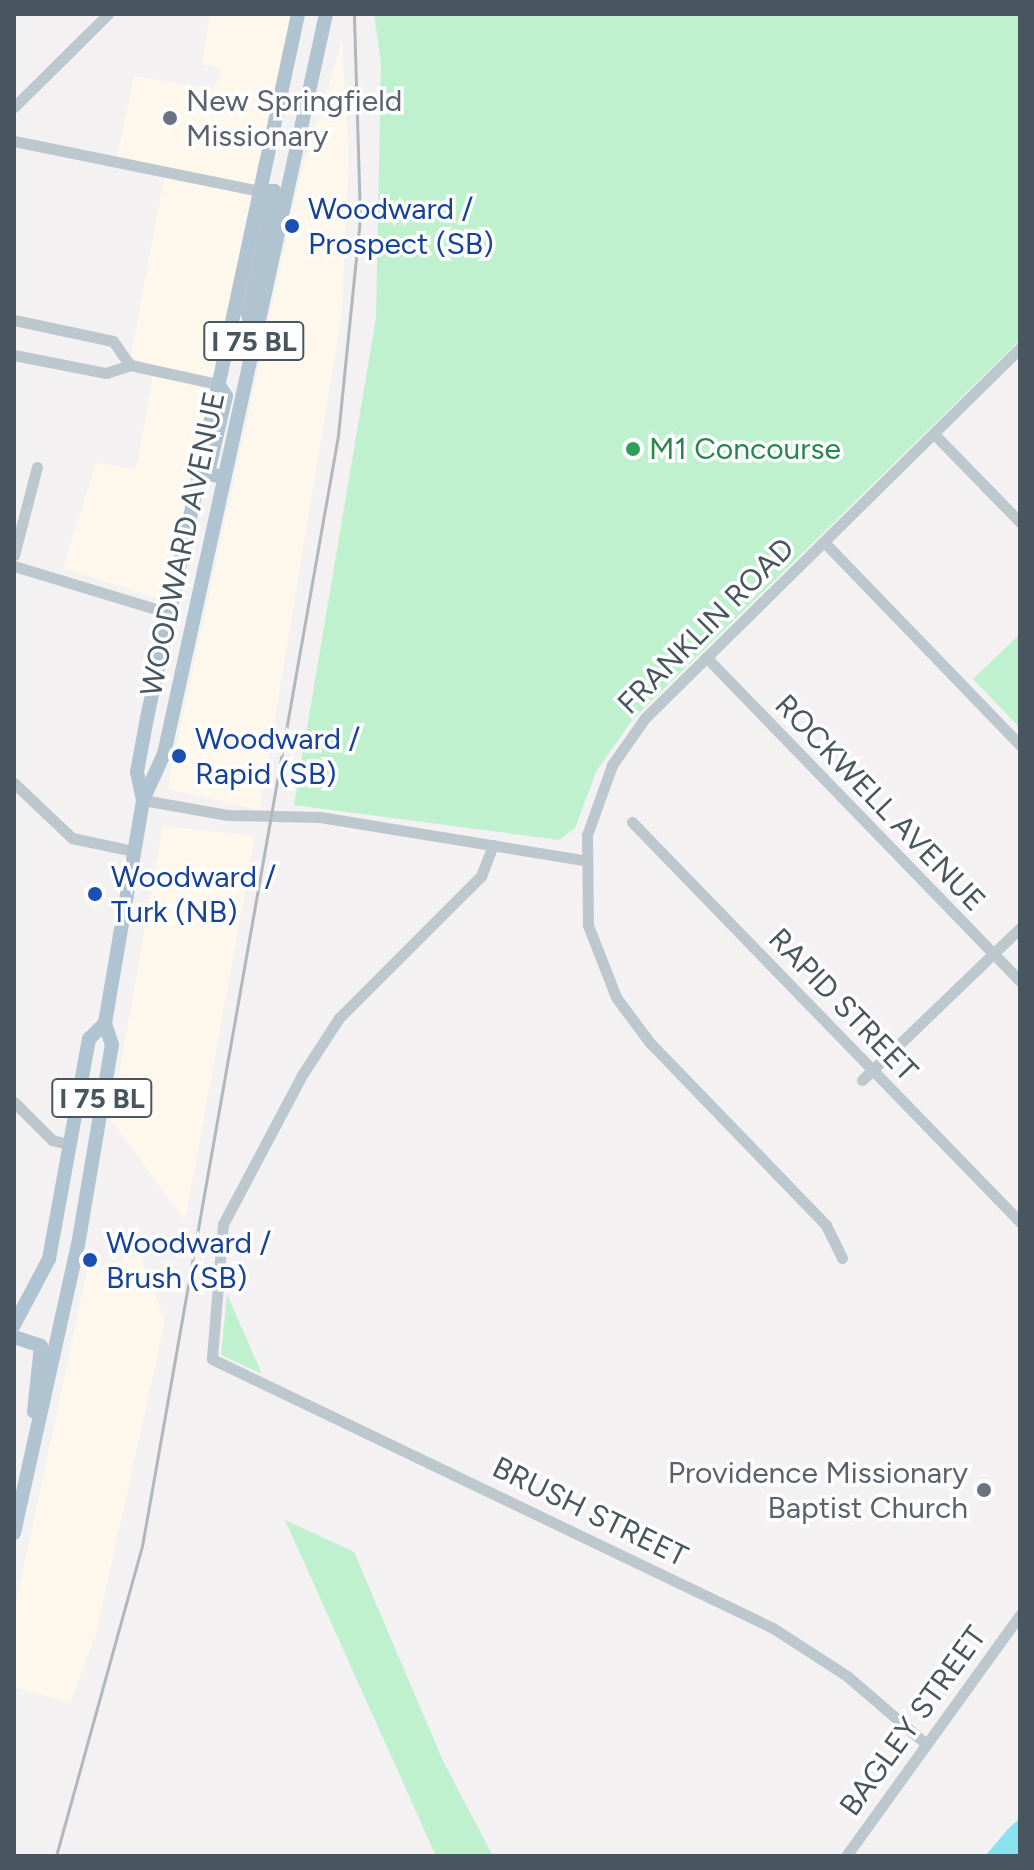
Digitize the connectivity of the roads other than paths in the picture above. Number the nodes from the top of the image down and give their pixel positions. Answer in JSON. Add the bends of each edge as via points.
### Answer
{"nodes":[{"id":1,"x":108,"y":14,"type":"edge"},
{"id":2,"x":298,"y":14,"type":"edge"},
{"id":3,"x":326,"y":14,"type":"edge"},
{"id":4,"x":14,"y":107,"type":"edge"},
{"id":5,"x":14,"y":141,"type":"edge"},
{"id":6,"x":259,"y":191,"type":"junction"},
{"id":7,"x":14,"y":320,"type":"edge"},
{"id":8,"x":255,"y":337,"type":"junction"},
{"id":9,"x":1020,"y":348,"type":"edge"},
{"id":10,"x":14,"y":355,"type":"edge"},
{"id":11,"x":130,"y":365,"type":"junction"},
{"id":12,"x":218,"y":384,"type":"junction"},
{"id":13,"x":934,"y":434,"type":"junction"},
{"id":14,"x":37,"y":467,"type":"dead end"},
{"id":15,"x":224,"y":478,"type":"junction"},
{"id":16,"x":1020,"y":522,"type":"edge"},
{"id":17,"x":824,"y":542,"type":"junction"},
{"id":18,"x":14,"y":555,"type":"edge"},
{"id":19,"x":14,"y":566,"type":"edge"},
{"id":20,"x":169,"y":613,"type":"junction"},
{"id":21,"x":706,"y":657,"type":"junction"},
{"id":22,"x":1020,"y":745,"type":"edge"},
{"id":23,"x":14,"y":783,"type":"edge"},
{"id":24,"x":143,"y":800,"type":"junction"},
{"id":25,"x":632,"y":822,"type":"dead end"},
{"id":26,"x":493,"y":845,"type":"junction"},
{"id":27,"x":133,"y":851,"type":"junction"},
{"id":28,"x":584,"y":860,"type":"junction"},
{"id":29,"x":1020,"y":928,"type":"edge"},
{"id":30,"x":993,"y":954,"type":"junction"},
{"id":31,"x":1020,"y":981,"type":"edge"},
{"id":32,"x":105,"y":1023,"type":"junction"},
{"id":33,"x":873,"y":1070,"type":"junction"},
{"id":34,"x":862,"y":1080,"type":"dead end"},
{"id":35,"x":14,"y":1102,"type":"edge"},
{"id":36,"x":68,"y":1144,"type":"junction"},
{"id":37,"x":1020,"y":1222,"type":"edge"},
{"id":38,"x":842,"y":1258,"type":"dead end"},
{"id":39,"x":14,"y":1325,"type":"edge"},
{"id":40,"x":14,"y":1337,"type":"edge"},
{"id":41,"x":30,"y":1464,"type":"junction"},
{"id":42,"x":14,"y":1533,"type":"edge"},
{"id":43,"x":1020,"y":1615,"type":"edge"},
{"id":44,"x":925,"y":1743,"type":"junction"},
{"id":45,"x":846,"y":1856,"type":"edge"}],
"edges":[{"from":1,"to":4,"type":"street"},
{"from":2,"to":6,"type":"main road","name":"WOODWARD AVENUE","number":"I 75 BL"},
{"from":3,"to":8,"type":"main road","name":"WOODWARD AVENUE","number":"I 75 BL"},
{"from":5,"to":6,"type":"street"},
{"from":6,"to":8,"type":"main road","via":[[274,191],[248,314]]},
{"from":6,"to":12,"type":"main road","name":"WOODWARD AVENUE","number":"I 75 BL"},
{"from":7,"to":11,"type":"street","via":[[113,341]]},
{"from":8,"to":15,"type":"main road","name":"WOODWARD AVENUE","number":"I 75 BL"},
{"from":9,"to":13,"type":"street","name":"FRANKLIN ROAD"},
{"from":10,"to":11,"type":"street","via":[[106,373]]},
{"from":11,"to":12,"type":"street"},
{"from":12,"to":15,"type":"main road","via":[[226,396],[208,473]]},
{"from":12,"to":20,"type":"main road","name":"WOODWARD AVENUE","number":"I 75 BL"},
{"from":13,"to":16,"type":"street"},
{"from":13,"to":17,"type":"street","name":"FRANKLIN ROAD"},
{"from":14,"to":18,"type":"street"},
{"from":15,"to":24,"type":"main road","name":"WOODWARD AVENUE","number":"I 75 BL","via":[[164,754]]},
{"from":17,"to":21,"type":"street","name":"FRANKLIN ROAD"},
{"from":17,"to":22,"type":"street"},
{"from":19,"to":20,"type":"street"},
{"from":20,"to":24,"type":"main road","name":"WOODWARD AVENUE","number":"I 75 BL","via":[[137,772]]},
{"from":21,"to":28,"type":"street","name":"FRANKLIN ROAD","via":[[619,753],[595,804]]},
{"from":21,"to":30,"type":"street","name":"ROCKWELL AVENUE"},
{"from":23,"to":27,"type":"street","via":[[72,838]]},
{"from":24,"to":26,"type":"street"},
{"from":24,"to":27,"type":"main road","name":"WOODWARD AVENUE","number":"I 75 BL"},
{"from":25,"to":33,"type":"street","name":"RAPID STREET"},
{"from":26,"to":28,"type":"street"},
{"from":26,"to":44,"type":"street","name":"BRUSH STREET","via":[[477,881],[321,1042],[223,1224],[212,1359],[773,1628],[847,1676]]},
{"from":27,"to":32,"type":"main road","name":"WOODWARD AVENUE","number":"I 75 BL"},
{"from":28,"to":38,"type":"street","name":"FRANKLIN ROAD","via":[[593,944],[626,1013],[826,1225]]},
{"from":29,"to":30,"type":"street"},
{"from":30,"to":31,"type":"street","name":"ROCKWELL AVENUE"},
{"from":30,"to":33,"type":"street"},
{"from":32,"to":36,"type":"main road","name":"WOODWARD AVENUE","number":"I 75 BL","via":[[89,1039]]},
{"from":32,"to":41,"type":"main road","name":"WOODWARD AVENUE","number":"I 75 BL","via":[[112,1045]]},
{"from":33,"to":34,"type":"street"},
{"from":33,"to":37,"type":"street","name":"RAPID STREET"},
{"from":35,"to":36,"type":"street","via":[[52,1140]]},
{"from":36,"to":39,"type":"main road","name":"WOODWARD AVENUE","number":"I 75 BL","via":[[49,1259]]},
{"from":40,"to":41,"type":"main road","via":[[36,1341],[43,1358]]},
{"from":41,"to":42,"type":"main road","name":"WOODWARD AVENUE","number":"I 75 BL"},
{"from":43,"to":44,"type":"street","name":"BAGLEY STREET"},
{"from":44,"to":45,"type":"street","name":"BAGLEY STREET"}]}
